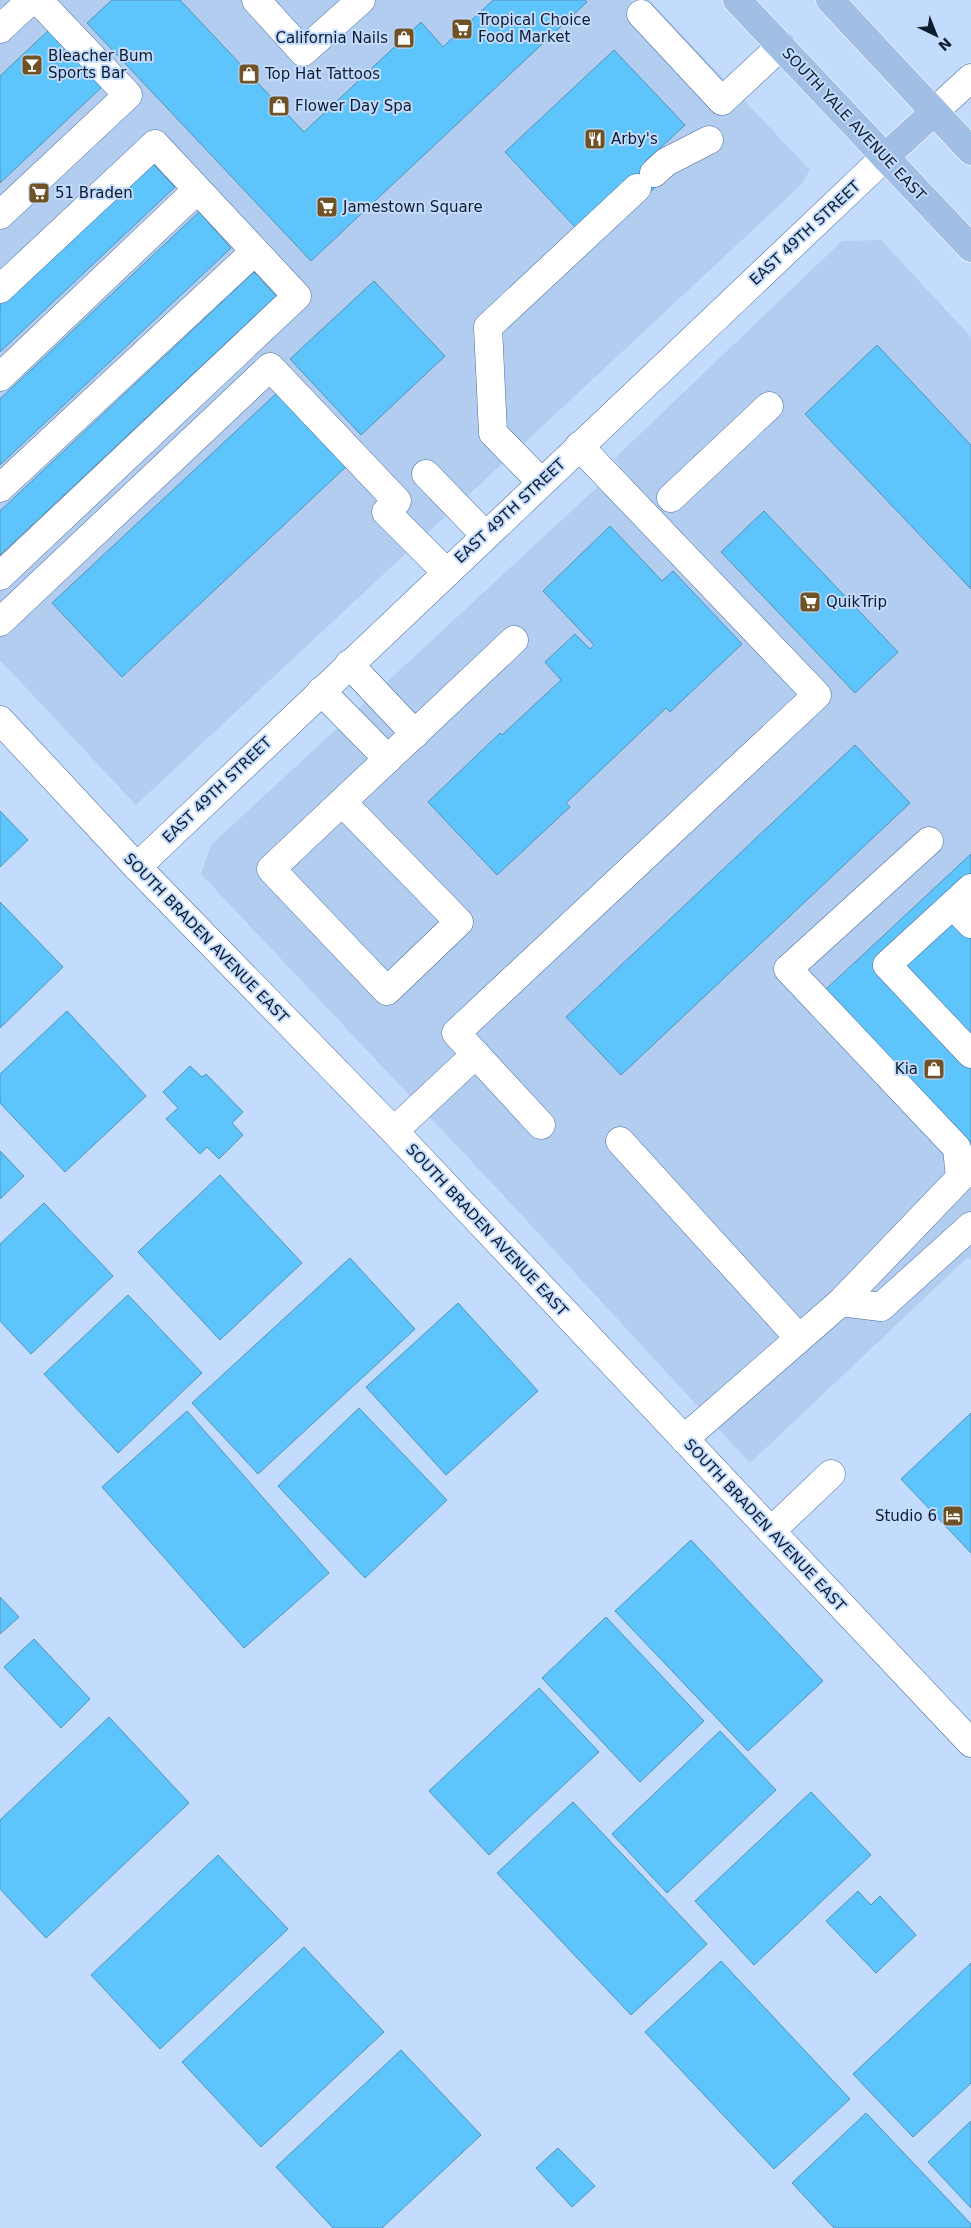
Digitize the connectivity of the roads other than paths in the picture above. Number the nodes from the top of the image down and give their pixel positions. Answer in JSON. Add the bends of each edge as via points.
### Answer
{"nodes":[{"id":1,"x":256,"y":0,"type":"edge"},
{"id":2,"x":361,"y":0,"type":"edge"},
{"id":3,"x":737,"y":0,"type":"edge"},
{"id":4,"x":830,"y":0,"type":"edge"},
{"id":5,"x":18,"y":8,"type":"edge"},
{"id":6,"x":641,"y":14,"type":"dead end"},
{"id":7,"x":781,"y":46,"type":"junction"},
{"id":8,"x":971,"y":78,"type":"edge"},
{"id":9,"x":934,"y":112,"type":"junction"},
{"id":10,"x":709,"y":140,"type":"dead end"},
{"id":11,"x":971,"y":150,"type":"edge"},
{"id":12,"x":885,"y":157,"type":"junction"},
{"id":13,"x":197,"y":190,"type":"junction"},
{"id":14,"x":0,"y":215,"type":"edge"},
{"id":15,"x":971,"y":248,"type":"edge"},
{"id":16,"x":255,"y":251,"type":"junction"},
{"id":17,"x":0,"y":289,"type":"edge"},
{"id":18,"x":0,"y":377,"type":"edge"},
{"id":19,"x":769,"y":406,"type":"dead end"},
{"id":20,"x":579,"y":446,"type":"junction"},
{"id":21,"x":426,"y":474,"type":"dead end"},
{"id":22,"x":541,"y":482,"type":"junction"},
{"id":23,"x":0,"y":488,"type":"edge"},
{"id":24,"x":671,"y":498,"type":"dead end"},
{"id":25,"x":485,"y":535,"type":"junction"},
{"id":26,"x":446,"y":572,"type":"junction"},
{"id":27,"x":0,"y":576,"type":"edge"},
{"id":28,"x":0,"y":622,"type":"edge"},
{"id":29,"x":514,"y":640,"type":"dead end"},
{"id":30,"x":349,"y":664,"type":"junction"},
{"id":31,"x":321,"y":691,"type":"junction"},
{"id":32,"x":0,"y":720,"type":"edge"},
{"id":33,"x":415,"y":734,"type":"junction"},
{"id":34,"x":388,"y":759,"type":"junction"},
{"id":35,"x":342,"y":802,"type":"junction"},
{"id":36,"x":928,"y":841,"type":"dead end"},
{"id":37,"x":137,"y":866,"type":"junction"},
{"id":38,"x":965,"y":906,"type":"edge"},
{"id":39,"x":476,"y":1054,"type":"junction"},
{"id":40,"x":971,"y":1054,"type":"edge"},
{"id":41,"x":541,"y":1124,"type":"dead end"},
{"id":42,"x":394,"y":1131,"type":"junction"},
{"id":43,"x":620,"y":1141,"type":"dead end"},
{"id":44,"x":971,"y":1226,"type":"edge"},
{"id":45,"x":841,"y":1302,"type":"junction"},
{"id":46,"x":798,"y":1338,"type":"junction"},
{"id":47,"x":684,"y":1439,"type":"junction"},
{"id":48,"x":830,"y":1474,"type":"dead end"},
{"id":49,"x":771,"y":1531,"type":"junction"},
{"id":50,"x":971,"y":1743,"type":"edge"}],
"edges":[{"from":1,"to":2,"type":"street","via":[[303,52]]},
{"from":3,"to":7,"type":"main road","name":"SOUTH YALE AVENUE EAST"},
{"from":4,"to":9,"type":"main road"},
{"from":5,"to":14,"type":"street","via":[[128,95]]},
{"from":6,"to":7,"type":"street","via":[[722,101]]},
{"from":7,"to":12,"type":"main road","name":"SOUTH YALE AVENUE EAST"},
{"from":8,"to":9,"type":"street"},
{"from":9,"to":11,"type":"main road"},
{"from":9,"to":12,"type":"main road"},
{"from":10,"to":22,"type":"street","via":[[666,162],[488,327],[493,433]]},
{"from":12,"to":15,"type":"main road","name":"SOUTH YALE AVENUE EAST"},
{"from":12,"to":20,"type":"street","name":"EAST 49TH STREET"},
{"from":13,"to":16,"type":"street"},
{"from":13,"to":17,"type":"street","via":[[154,144]]},
{"from":13,"to":18,"type":"street"},
{"from":16,"to":23,"type":"street"},
{"from":16,"to":27,"type":"street","via":[[297,296]]},
{"from":19,"to":24,"type":"street"},
{"from":20,"to":22,"type":"street","name":"EAST 49TH STREET"},
{"from":20,"to":39,"type":"street","via":[[817,695],[456,1033]]},
{"from":21,"to":25,"type":"street"},
{"from":22,"to":25,"type":"street","name":"EAST 49TH STREET"},
{"from":25,"to":26,"type":"street","name":"EAST 49TH STREET"},
{"from":26,"to":28,"type":"street","via":[[270,367]]},
{"from":26,"to":30,"type":"street","name":"EAST 49TH STREET"},
{"from":29,"to":33,"type":"street"},
{"from":30,"to":31,"type":"street","name":"EAST 49TH STREET"},
{"from":30,"to":33,"type":"street"},
{"from":31,"to":34,"type":"street"},
{"from":31,"to":37,"type":"street","name":"EAST 49TH STREET"},
{"from":32,"to":37,"type":"street","name":"SOUTH BRADEN AVENUE EAST"},
{"from":33,"to":34,"type":"street"},
{"from":34,"to":35,"type":"street"},
{"from":35,"to":35,"type":"street","via":[[271,869],[387,990],[460,922]]},
{"from":36,"to":45,"type":"street","via":[[788,969],[957,1148],[960,1178]]},
{"from":37,"to":42,"type":"street","name":"SOUTH BRADEN AVENUE EAST"},
{"from":38,"to":40,"type":"street","via":[[887,966]]},
{"from":39,"to":41,"type":"street"},
{"from":39,"to":42,"type":"street"},
{"from":42,"to":47,"type":"street","name":"SOUTH BRADEN AVENUE EAST"},
{"from":43,"to":46,"type":"street"},
{"from":44,"to":45,"type":"street","via":[[881,1307]]},
{"from":45,"to":46,"type":"street"},
{"from":46,"to":47,"type":"street"},
{"from":47,"to":49,"type":"street","name":"SOUTH BRADEN AVENUE EAST"},
{"from":48,"to":49,"type":"street"},
{"from":49,"to":50,"type":"street","name":"SOUTH BRADEN AVENUE EAST"}]}
